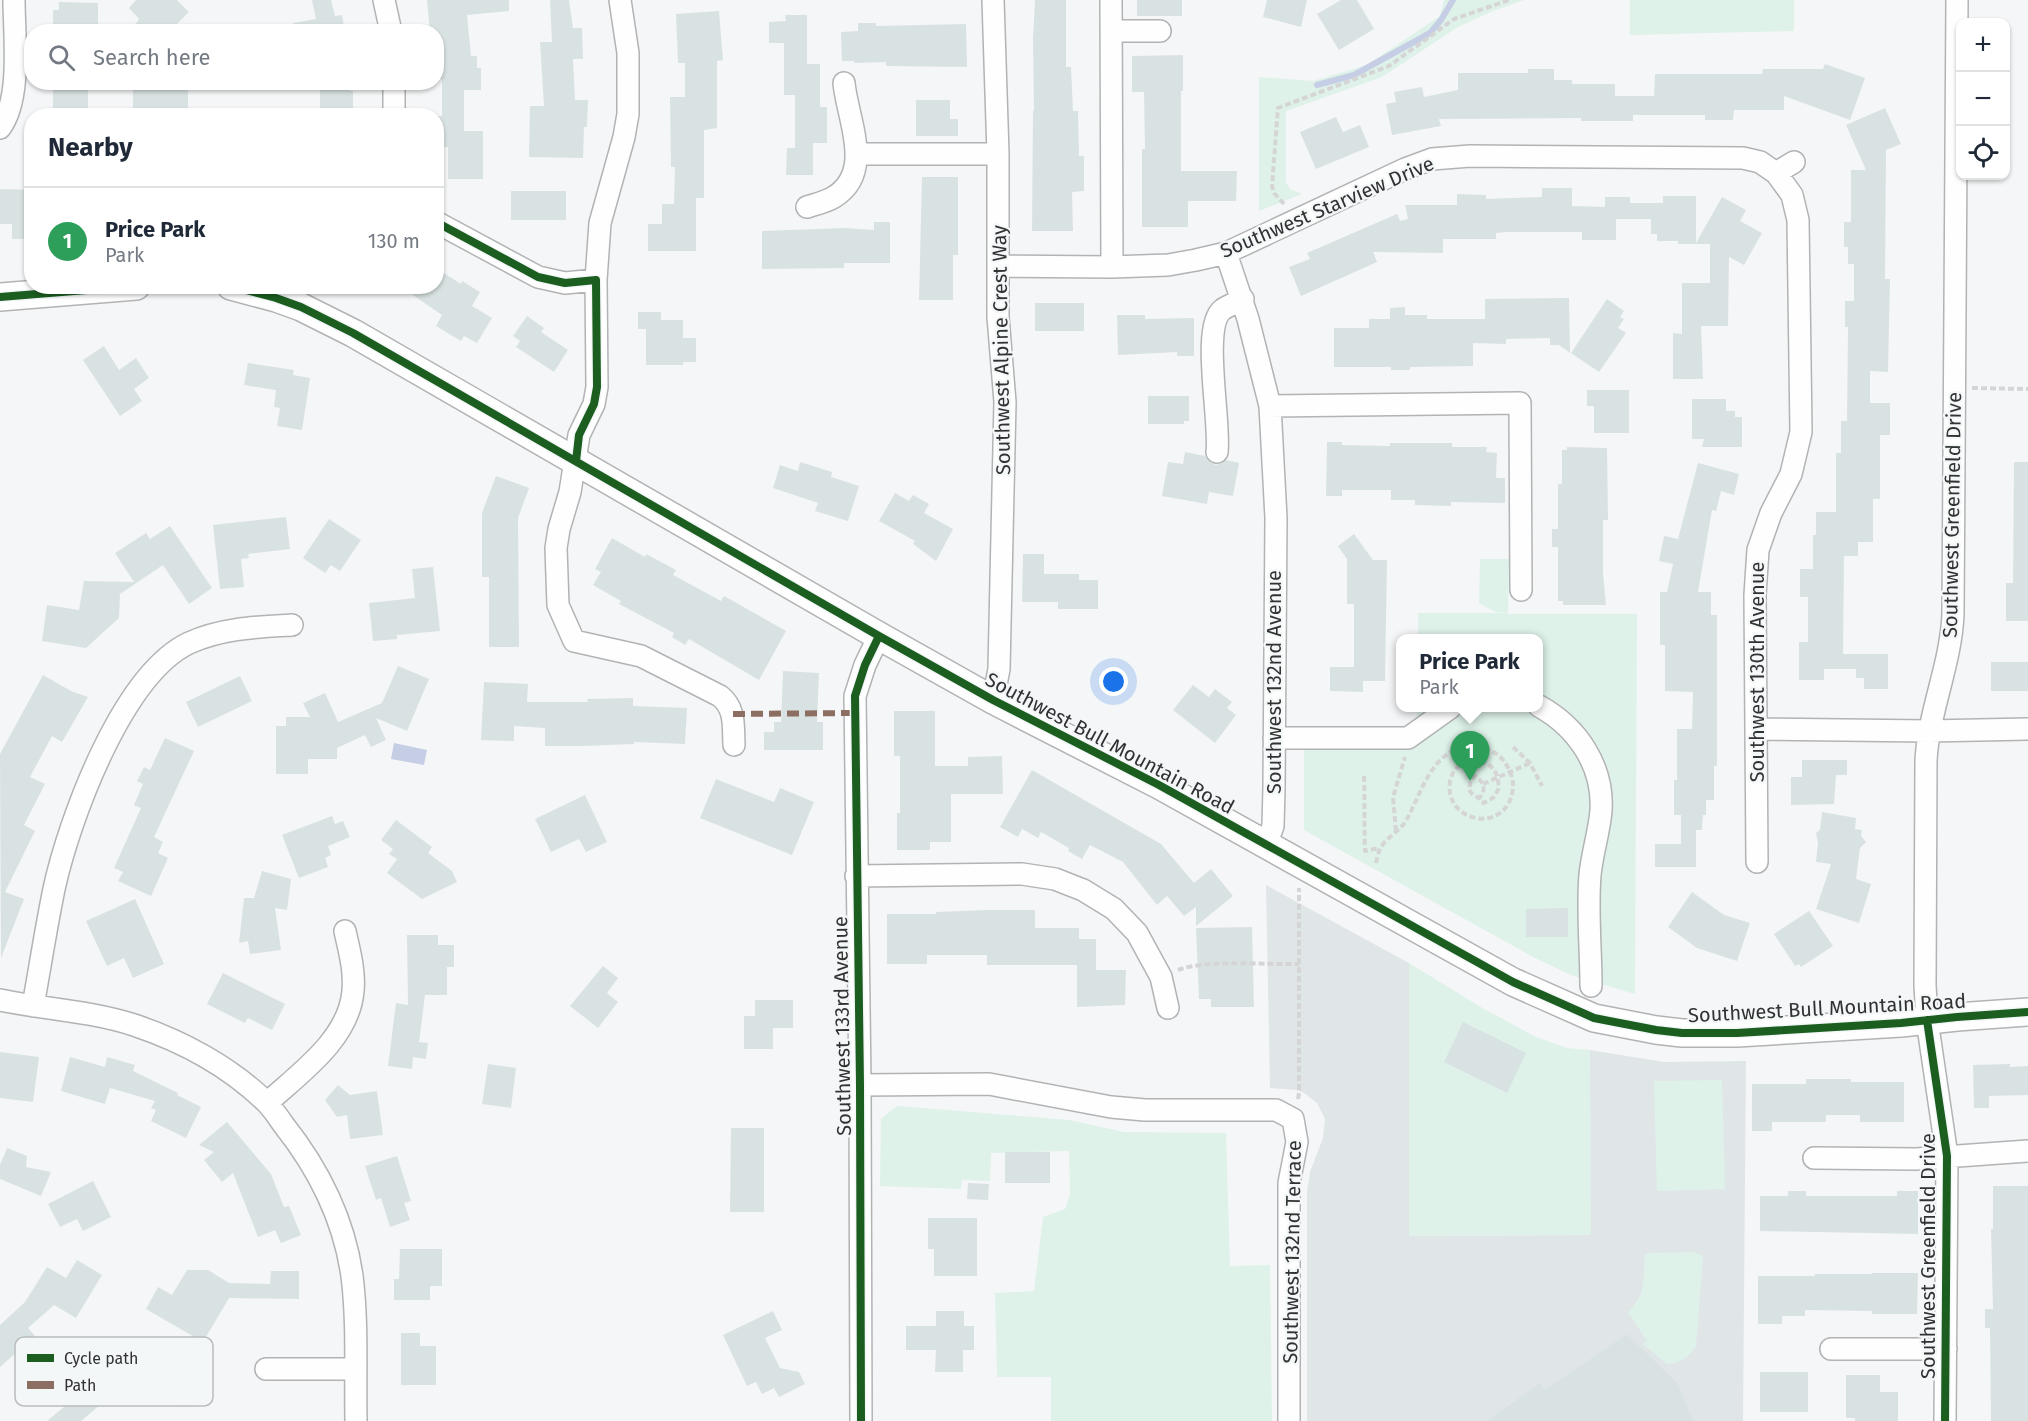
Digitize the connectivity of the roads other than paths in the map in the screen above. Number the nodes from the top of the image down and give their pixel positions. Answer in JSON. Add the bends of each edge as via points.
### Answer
{"nodes":[{"id":1,"x":14,"y":0,"type":"edge"},
{"id":2,"x":384,"y":0,"type":"edge"},
{"id":3,"x":620,"y":0,"type":"edge"},
{"id":4,"x":993,"y":0,"type":"edge"},
{"id":5,"x":1112,"y":0,"type":"edge"},
{"id":6,"x":1957,"y":0,"type":"edge"},
{"id":7,"x":389,"y":24,"type":"edge"},
{"id":8,"x":1112,"y":31,"type":"junction"},
{"id":9,"x":1160,"y":31,"type":"dead end"},
{"id":10,"x":844,"y":83,"type":"dead end"},
{"id":11,"x":394,"y":90,"type":"edge"},
{"id":12,"x":394,"y":108,"type":"edge"},
{"id":13,"x":0,"y":128,"type":"edge"},
{"id":14,"x":857,"y":154,"type":"junction"},
{"id":15,"x":998,"y":154,"type":"junction"},
{"id":16,"x":1785,"y":167,"type":"joint"},
{"id":17,"x":807,"y":207,"type":"dead end"},
{"id":18,"x":444,"y":226,"type":"edge"},
{"id":19,"x":1226,"y":253,"type":"junction"},
{"id":20,"x":998,"y":266,"type":"junction"},
{"id":21,"x":1112,"y":267,"type":"junction"},
{"id":22,"x":596,"y":280,"type":"junction"},
{"id":23,"x":37,"y":294,"type":"edge"},
{"id":24,"x":258,"y":294,"type":"edge"},
{"id":25,"x":0,"y":297,"type":"edge"},
{"id":26,"x":1242,"y":299,"type":"junction"},
{"id":27,"x":1270,"y":406,"type":"junction"},
{"id":28,"x":1217,"y":452,"type":"dead end"},
{"id":29,"x":576,"y":461,"type":"junction"},
{"id":30,"x":1521,"y":590,"type":"dead end"},
{"id":31,"x":292,"y":625,"type":"dead end"},
{"id":32,"x":879,"y":636,"type":"junction"},
{"id":33,"x":993,"y":700,"type":"junction"},
{"id":34,"x":1543,"y":708,"type":"edge"},
{"id":35,"x":1444,"y":712,"type":"edge"},
{"id":36,"x":1756,"y":729,"type":"junction"},
{"id":37,"x":2028,"y":729,"type":"edge"},
{"id":38,"x":1929,"y":731,"type":"junction"},
{"id":39,"x":1274,"y":738,"type":"junction"},
{"id":40,"x":734,"y":745,"type":"dead end"},
{"id":41,"x":1266,"y":845,"type":"junction"},
{"id":42,"x":1757,"y":862,"type":"dead end"},
{"id":43,"x":856,"y":876,"type":"junction"},
{"id":44,"x":345,"y":931,"type":"dead end"},
{"id":45,"x":1591,"y":986,"type":"dead end"},
{"id":46,"x":0,"y":1000,"type":"edge"},
{"id":47,"x":33,"y":1006,"type":"junction"},
{"id":48,"x":1168,"y":1008,"type":"dead end"},
{"id":49,"x":2028,"y":1012,"type":"edge"},
{"id":50,"x":1927,"y":1020,"type":"junction"},
{"id":51,"x":860,"y":1085,"type":"junction"},
{"id":52,"x":267,"y":1103,"type":"junction"},
{"id":53,"x":2028,"y":1150,"type":"edge"},
{"id":54,"x":1947,"y":1156,"type":"junction"},
{"id":55,"x":1814,"y":1158,"type":"dead end"},
{"id":56,"x":1831,"y":1349,"type":"dead end"},
{"id":57,"x":1946,"y":1349,"type":"junction"},
{"id":58,"x":266,"y":1369,"type":"dead end"},
{"id":59,"x":356,"y":1369,"type":"junction"},
{"id":60,"x":356,"y":1421,"type":"edge"},
{"id":61,"x":861,"y":1421,"type":"edge"},
{"id":62,"x":1289,"y":1421,"type":"edge"},
{"id":63,"x":1945,"y":1421,"type":"edge"}],
"edges":[{"from":1,"to":13,"type":"street","via":[[14,90]]},
{"from":2,"to":7,"type":"street"},
{"from":3,"to":22,"type":"street","via":[[628,53],[628,114],[600,223]]},
{"from":4,"to":15,"type":"street","name":"Southwest Alpine Crest Way"},
{"from":5,"to":8,"type":"street"},
{"from":6,"to":38,"type":"street","name":"Southwest Greenfield Drive","via":[[1953,631]]},
{"from":8,"to":9,"type":"street"},
{"from":8,"to":21,"type":"street"},
{"from":10,"to":14,"type":"street"},
{"from":11,"to":12,"type":"street"},
{"from":14,"to":15,"type":"street"},
{"from":14,"to":17,"type":"street","via":[[844,190],[832,199]]},
{"from":15,"to":20,"type":"street","name":"Southwest Alpine Crest Way"},
{"from":16,"to":19,"type":"street","name":"Southwest Starview Drive","via":[[1743,158],[1432,159]]},
{"from":16,"to":36,"type":"street","name":"Southwest 130th Avenue","via":[[1798,228],[1801,432],[1791,474],[1758,550]]},
{"from":18,"to":22,"type":"street","via":[[538,277],[564,283]]},
{"from":19,"to":21,"type":"street","name":"Southwest Starview Drive","via":[[1168,265]]},
{"from":19,"to":26,"type":"street","name":"Southwest 132nd Avenue"},
{"from":20,"to":21,"type":"street","name":"Southwest Starview Drive"},
{"from":20,"to":33,"type":"street","name":"Southwest Alpine Crest Way","via":[[1005,402],[999,669]]},
{"from":22,"to":29,"type":"street","via":[[597,387],[594,404],[579,435]]},
{"from":23,"to":25,"type":"main road"},
{"from":24,"to":29,"type":"main road","name":"Southwest Bull Mountain Road","via":[[292,304],[353,333]]},
{"from":26,"to":27,"type":"street","name":"Southwest 132nd Avenue"},
{"from":26,"to":28,"type":"street","via":[[1221,310],[1213,331]]},
{"from":27,"to":30,"type":"street","via":[[1520,403]]},
{"from":27,"to":39,"type":"street","name":"Southwest 132nd Avenue","via":[[1276,518]]},
{"from":29,"to":32,"type":"main road","name":"Southwest Bull Mountain Road"},
{"from":29,"to":40,"type":"street","via":[[556,548],[558,605],[574,641],[641,656],[720,696],[733,714]]},
{"from":31,"to":47,"type":"street","via":[[217,632],[188,644],[159,665],[137,689],[86,788],[71,832],[55,887]]},
{"from":32,"to":33,"type":"main road","name":"Southwest Bull Mountain Road"},
{"from":32,"to":43,"type":"street","name":"Southwest 133rd Avenue","via":[[855,696]]},
{"from":33,"to":41,"type":"main road","name":"Southwest Bull Mountain Road"},
{"from":34,"to":45,"type":"street","via":[[1574,732],[1593,763],[1598,782],[1601,811],[1590,876]]},
{"from":35,"to":39,"type":"street","via":[[1408,738]]},
{"from":36,"to":38,"type":"street"},
{"from":36,"to":42,"type":"street","name":"Southwest 130th Avenue"},
{"from":37,"to":38,"type":"street"},
{"from":38,"to":50,"type":"street","name":"Southwest Greenfield Drive"},
{"from":39,"to":41,"type":"street","name":"Southwest 132nd Avenue","via":[[1273,820]]},
{"from":41,"to":50,"type":"main road","name":"Southwest Bull Mountain Road","via":[[1513,982],[1594,1018],[1682,1033]]},
{"from":43,"to":48,"type":"street","via":[[1022,874],[1055,879],[1083,890],[1114,909],[1137,933],[1161,977]]},
{"from":43,"to":51,"type":"street","name":"Southwest 133rd Avenue"},
{"from":44,"to":52,"type":"street","via":[[353,966],[353,992],[347,1015],[336,1036],[316,1058]]},
{"from":46,"to":47,"type":"street"},
{"from":47,"to":52,"type":"street","via":[[100,1016],[164,1036],[195,1051]]},
{"from":49,"to":50,"type":"main road","name":"Southwest Bull Mountain Road"},
{"from":50,"to":54,"type":"street","name":"Southwest Greenfield Drive"},
{"from":51,"to":61,"type":"street","name":"Southwest 133rd Avenue"},
{"from":51,"to":62,"type":"street","name":"Southwest 132nd Terrace","via":[[989,1084],[1111,1107],[1276,1110],[1293,1119],[1297,1142],[1289,1183]]},
{"from":52,"to":59,"type":"street","via":[[309,1159],[336,1216],[352,1275]]},
{"from":53,"to":54,"type":"street"},
{"from":54,"to":55,"type":"street"},
{"from":54,"to":57,"type":"street","name":"Southwest Greenfield Drive"},
{"from":56,"to":57,"type":"street"},
{"from":57,"to":63,"type":"street","name":"Southwest Greenfield Drive"},
{"from":58,"to":59,"type":"street"},
{"from":59,"to":60,"type":"street"}]}
